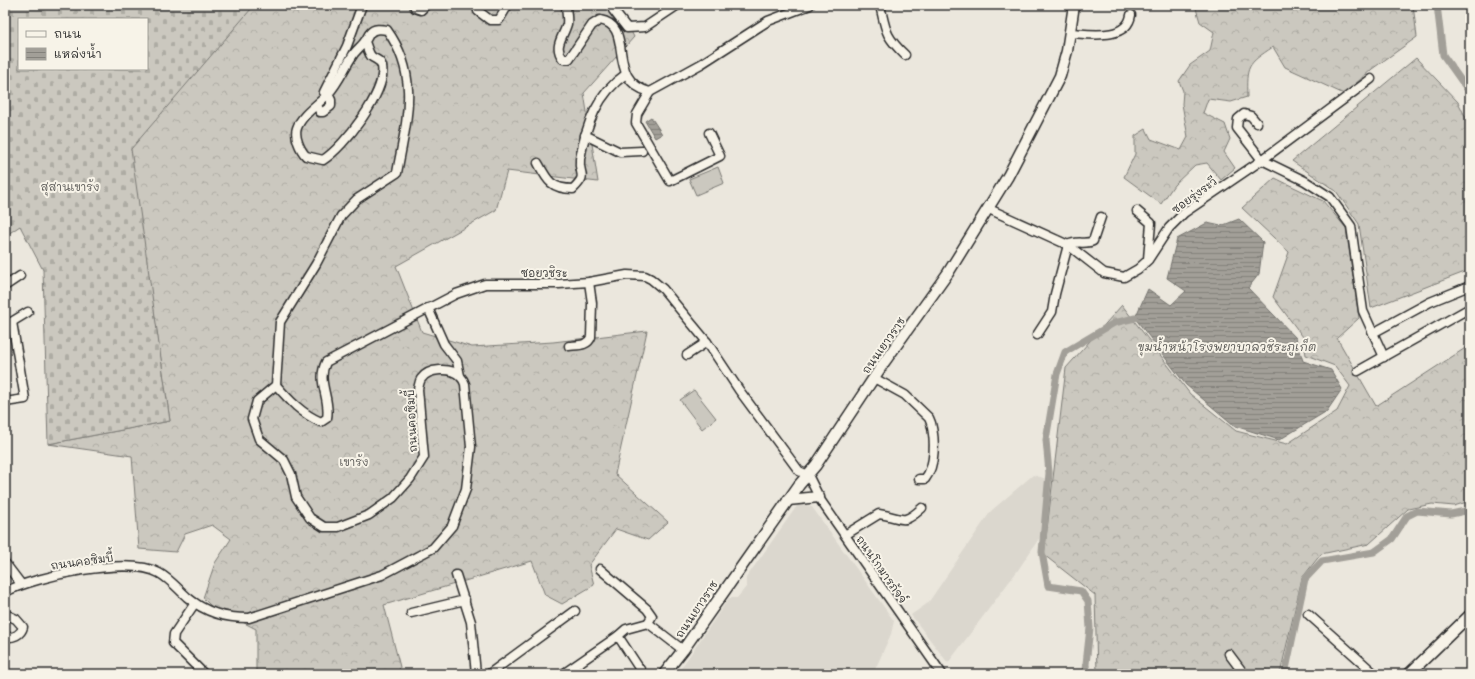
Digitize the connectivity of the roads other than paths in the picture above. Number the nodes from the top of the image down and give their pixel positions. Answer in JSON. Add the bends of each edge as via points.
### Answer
{"nodes":[{"id":1,"x":362,"y":5,"type":"edge"},
{"id":2,"x":414,"y":5,"type":"edge"},
{"id":3,"x":426,"y":5,"type":"edge"},
{"id":4,"x":477,"y":5,"type":"edge"},
{"id":5,"x":508,"y":5,"type":"edge"},
{"id":6,"x":566,"y":5,"type":"edge"},
{"id":7,"x":612,"y":5,"type":"edge"},
{"id":8,"x":678,"y":5,"type":"edge"},
{"id":9,"x":810,"y":5,"type":"edge"},
{"id":10,"x":880,"y":5,"type":"edge"},
{"id":11,"x":1074,"y":5,"type":"edge"},
{"id":12,"x":1131,"y":15,"type":"dead end"},
{"id":13,"x":1070,"y":33,"type":"junction"},
{"id":14,"x":362,"y":45,"type":"junction"},
{"id":15,"x":905,"y":55,"type":"dead end"},
{"id":16,"x":626,"y":74,"type":"junction"},
{"id":17,"x":1371,"y":79,"type":"dead end"},
{"id":18,"x":650,"y":92,"type":"junction"},
{"id":19,"x":323,"y":97,"type":"junction"},
{"id":20,"x":1257,"y":123,"type":"dead end"},
{"id":21,"x":709,"y":133,"type":"dead end"},
{"id":22,"x":585,"y":135,"type":"junction"},
{"id":23,"x":642,"y":151,"type":"dead end"},
{"id":24,"x":1262,"y":160,"type":"junction"},
{"id":25,"x":538,"y":163,"type":"dead end"},
{"id":26,"x":989,"y":209,"type":"junction"},
{"id":27,"x":1137,"y":211,"type":"dead end"},
{"id":28,"x":1101,"y":217,"type":"dead end"},
{"id":29,"x":1068,"y":245,"type":"junction"},
{"id":30,"x":1148,"y":260,"type":"junction"},
{"id":31,"x":20,"y":276,"type":"dead end"},
{"id":32,"x":589,"y":282,"type":"junction"},
{"id":33,"x":5,"y":286,"type":"edge"},
{"id":34,"x":1470,"y":289,"type":"edge"},
{"id":35,"x":428,"y":308,"type":"junction"},
{"id":36,"x":1470,"y":308,"type":"edge"},
{"id":37,"x":28,"y":312,"type":"dead end"},
{"id":38,"x":8,"y":324,"type":"edge"},
{"id":39,"x":1373,"y":333,"type":"junction"},
{"id":40,"x":1037,"y":334,"type":"dead end"},
{"id":41,"x":707,"y":342,"type":"junction"},
{"id":42,"x":569,"y":346,"type":"dead end"},
{"id":43,"x":686,"y":355,"type":"dead end"},
{"id":44,"x":1384,"y":357,"type":"junction"},
{"id":45,"x":1358,"y":371,"type":"dead end"},
{"id":46,"x":460,"y":376,"type":"junction"},
{"id":47,"x":874,"y":378,"type":"junction"},
{"id":48,"x":276,"y":385,"type":"junction"},
{"id":49,"x":5,"y":402,"type":"edge"},
{"id":50,"x":808,"y":475,"type":"junction"},
{"id":51,"x":919,"y":479,"type":"dead end"},
{"id":52,"x":819,"y":497,"type":"junction"},
{"id":53,"x":788,"y":500,"type":"junction"},
{"id":54,"x":922,"y":508,"type":"dead end"},
{"id":55,"x":845,"y":535,"type":"junction"},
{"id":56,"x":5,"y":563,"type":"edge"},
{"id":57,"x":600,"y":569,"type":"dead end"},
{"id":58,"x":456,"y":575,"type":"dead end"},
{"id":59,"x":21,"y":584,"type":"junction"},
{"id":60,"x":5,"y":592,"type":"edge"},
{"id":61,"x":465,"y":600,"type":"junction"},
{"id":62,"x":195,"y":603,"type":"junction"},
{"id":63,"x":574,"y":612,"type":"dead end"},
{"id":64,"x":411,"y":613,"type":"dead end"},
{"id":65,"x":5,"y":614,"type":"edge"},
{"id":66,"x":1308,"y":614,"type":"dead end"},
{"id":67,"x":1470,"y":615,"type":"edge"},
{"id":68,"x":648,"y":623,"type":"junction"},
{"id":69,"x":618,"y":636,"type":"junction"},
{"id":70,"x":5,"y":637,"type":"edge"},
{"id":71,"x":683,"y":650,"type":"junction"},
{"id":72,"x":1229,"y":654,"type":"dead end"},
{"id":73,"x":204,"y":674,"type":"edge"},
{"id":74,"x":476,"y":674,"type":"edge"},
{"id":75,"x":489,"y":674,"type":"edge"},
{"id":76,"x":563,"y":674,"type":"edge"},
{"id":77,"x":643,"y":674,"type":"edge"},
{"id":78,"x":664,"y":674,"type":"edge"},
{"id":79,"x":942,"y":674,"type":"edge"},
{"id":80,"x":1244,"y":674,"type":"edge"},
{"id":81,"x":1375,"y":674,"type":"edge"},
{"id":82,"x":1409,"y":674,"type":"edge"}],
"edges":[{"from":1,"to":19,"type":"street","via":[[347,46]]},
{"from":2,"to":3,"type":"street","via":[[421,10]]},
{"from":4,"to":5,"type":"street","via":[[478,11],[490,20],[498,20]]},
{"from":6,"to":16,"type":"street","via":[[567,23],[558,44],[558,53],[563,59],[569,59],[592,25],[600,20],[608,21],[619,36]]},
{"from":7,"to":8,"type":"street","via":[[627,28],[645,27]]},
{"from":9,"to":18,"type":"street","via":[[768,21],[701,64]]},
{"from":10,"to":15,"type":"street","via":[[890,41]]},
{"from":11,"to":13,"type":"main road","name":"ถนนเยาวราช"},
{"from":12,"to":13,"type":"street","via":[[1128,24],[1119,31],[1095,35]]},
{"from":13,"to":26,"type":"main road","name":"ถนนเยาวราช","via":[[1060,76]]},
{"from":14,"to":19,"type":"street","via":[[340,79]]},
{"from":14,"to":19,"type":"street","via":[[372,57],[380,61],[381,82],[373,102],[347,136],[323,160],[306,156],[300,148],[297,128]]},
{"from":14,"to":48,"type":"street","via":[[374,29],[387,30],[404,62],[410,98],[397,174],[357,199],[341,216],[316,264],[280,322]]},
{"from":16,"to":18,"type":"street","via":[[642,90]]},
{"from":16,"to":22,"type":"street","via":[[612,84],[596,105]]},
{"from":17,"to":24,"type":"street","name":"ซอยรุ่งระวี"},
{"from":18,"to":21,"type":"street","via":[[637,114],[636,123],[670,181],[720,156]]},
{"from":20,"to":24,"type":"street","via":[[1251,116],[1244,114],[1238,119],[1237,128]]},
{"from":22,"to":23,"type":"street","via":[[620,152]]},
{"from":22,"to":25,"type":"street","via":[[580,162],[583,175],[573,189],[560,189],[546,179]]},
{"from":24,"to":30,"type":"street","name":"ซอยรุ่งระวี","via":[[1184,213],[1169,228]]},
{"from":24,"to":39,"type":"street","via":[[1305,181],[1330,197],[1351,226],[1363,311]]},
{"from":26,"to":29,"type":"street","name":"ซอยรุ่งระวี"},
{"from":26,"to":47,"type":"main road","name":"ถนนเยาวราช","via":[[948,273]]},
{"from":27,"to":30,"type":"street","via":[[1151,223]]},
{"from":28,"to":29,"type":"street","via":[[1093,241]]},
{"from":29,"to":30,"type":"street","name":"ซอยรุ่งระวี","via":[[1104,272],[1114,276],[1124,277]]},
{"from":29,"to":40,"type":"street","via":[[1054,294],[1052,312]]},
{"from":31,"to":33,"type":"street"},
{"from":32,"to":35,"type":"street","name":"ซอยวชิระ","via":[[485,284],[456,294]]},
{"from":32,"to":41,"type":"street","name":"ซอยวชิระ","via":[[628,275],[641,275],[651,279],[663,289]]},
{"from":32,"to":42,"type":"street","via":[[592,303],[590,342]]},
{"from":34,"to":39,"type":"street","via":[[1467,287],[1430,302]]},
{"from":35,"to":46,"type":"street","via":[[444,344],[457,361]]},
{"from":35,"to":48,"type":"street","name":"ซอยวชิระ","via":[[326,362],[321,382],[329,410],[327,418],[321,422],[292,404]]},
{"from":36,"to":44,"type":"street"},
{"from":37,"to":38,"type":"street"},
{"from":38,"to":49,"type":"street","via":[[25,399]]},
{"from":39,"to":44,"type":"street"},
{"from":41,"to":43,"type":"street"},
{"from":41,"to":50,"type":"street","name":"ซอยวชิระ","via":[[799,471]]},
{"from":44,"to":45,"type":"street"},
{"from":46,"to":48,"type":"street","name":"ถนนคอซิมบี้","via":[[444,370],[426,374],[420,380],[418,389],[424,457],[410,479],[393,498],[369,515],[338,526],[324,527],[310,518],[296,497],[291,474],[284,460],[259,439],[252,419],[256,401]]},
{"from":46,"to":62,"type":"street","name":"ถนนคอซิมบี้","via":[[465,384],[471,447],[466,490],[452,526],[433,548],[382,574],[249,618],[229,618],[214,614]]},
{"from":47,"to":50,"type":"main road","name":"ถนนเยาวราช"},
{"from":47,"to":51,"type":"street","via":[[905,395],[931,422],[933,455],[929,474],[925,479]]},
{"from":50,"to":52,"type":"street","name":"ถนนโกมารภัจจ์"},
{"from":50,"to":53,"type":"main road","name":"ถนนเยาวราช"},
{"from":52,"to":53,"type":"main road"},
{"from":52,"to":55,"type":"street","name":"ถนนโกมารภัจจ์"},
{"from":53,"to":71,"type":"main road","name":"ถนนเยาวราช"},
{"from":54,"to":55,"type":"street","via":[[908,520],[879,514]]},
{"from":55,"to":79,"type":"street","name":"ถนนโกมารภัจจ์"},
{"from":56,"to":59,"type":"street"},
{"from":57,"to":68,"type":"street","via":[[648,609],[652,616]]},
{"from":58,"to":61,"type":"street"},
{"from":59,"to":60,"type":"street","name":"ถนนคอซิมบี้"},
{"from":59,"to":62,"type":"street","name":"ถนนคอซิมบี้","via":[[103,568],[142,568],[158,573]]},
{"from":61,"to":64,"type":"street"},
{"from":61,"to":74,"type":"street","via":[[471,622]]},
{"from":62,"to":73,"type":"street","via":[[174,634],[173,642]]},
{"from":63,"to":75,"type":"street"},
{"from":65,"to":70,"type":"street","via":[[16,619],[23,627],[14,636]]},
{"from":66,"to":81,"type":"street"},
{"from":67,"to":82,"type":"main road"},
{"from":68,"to":69,"type":"street","via":[[629,627]]},
{"from":68,"to":71,"type":"street"},
{"from":69,"to":76,"type":"street"},
{"from":69,"to":77,"type":"street"},
{"from":71,"to":78,"type":"main road","name":"ถนนเยาวราช"},
{"from":72,"to":80,"type":"street"}]}
